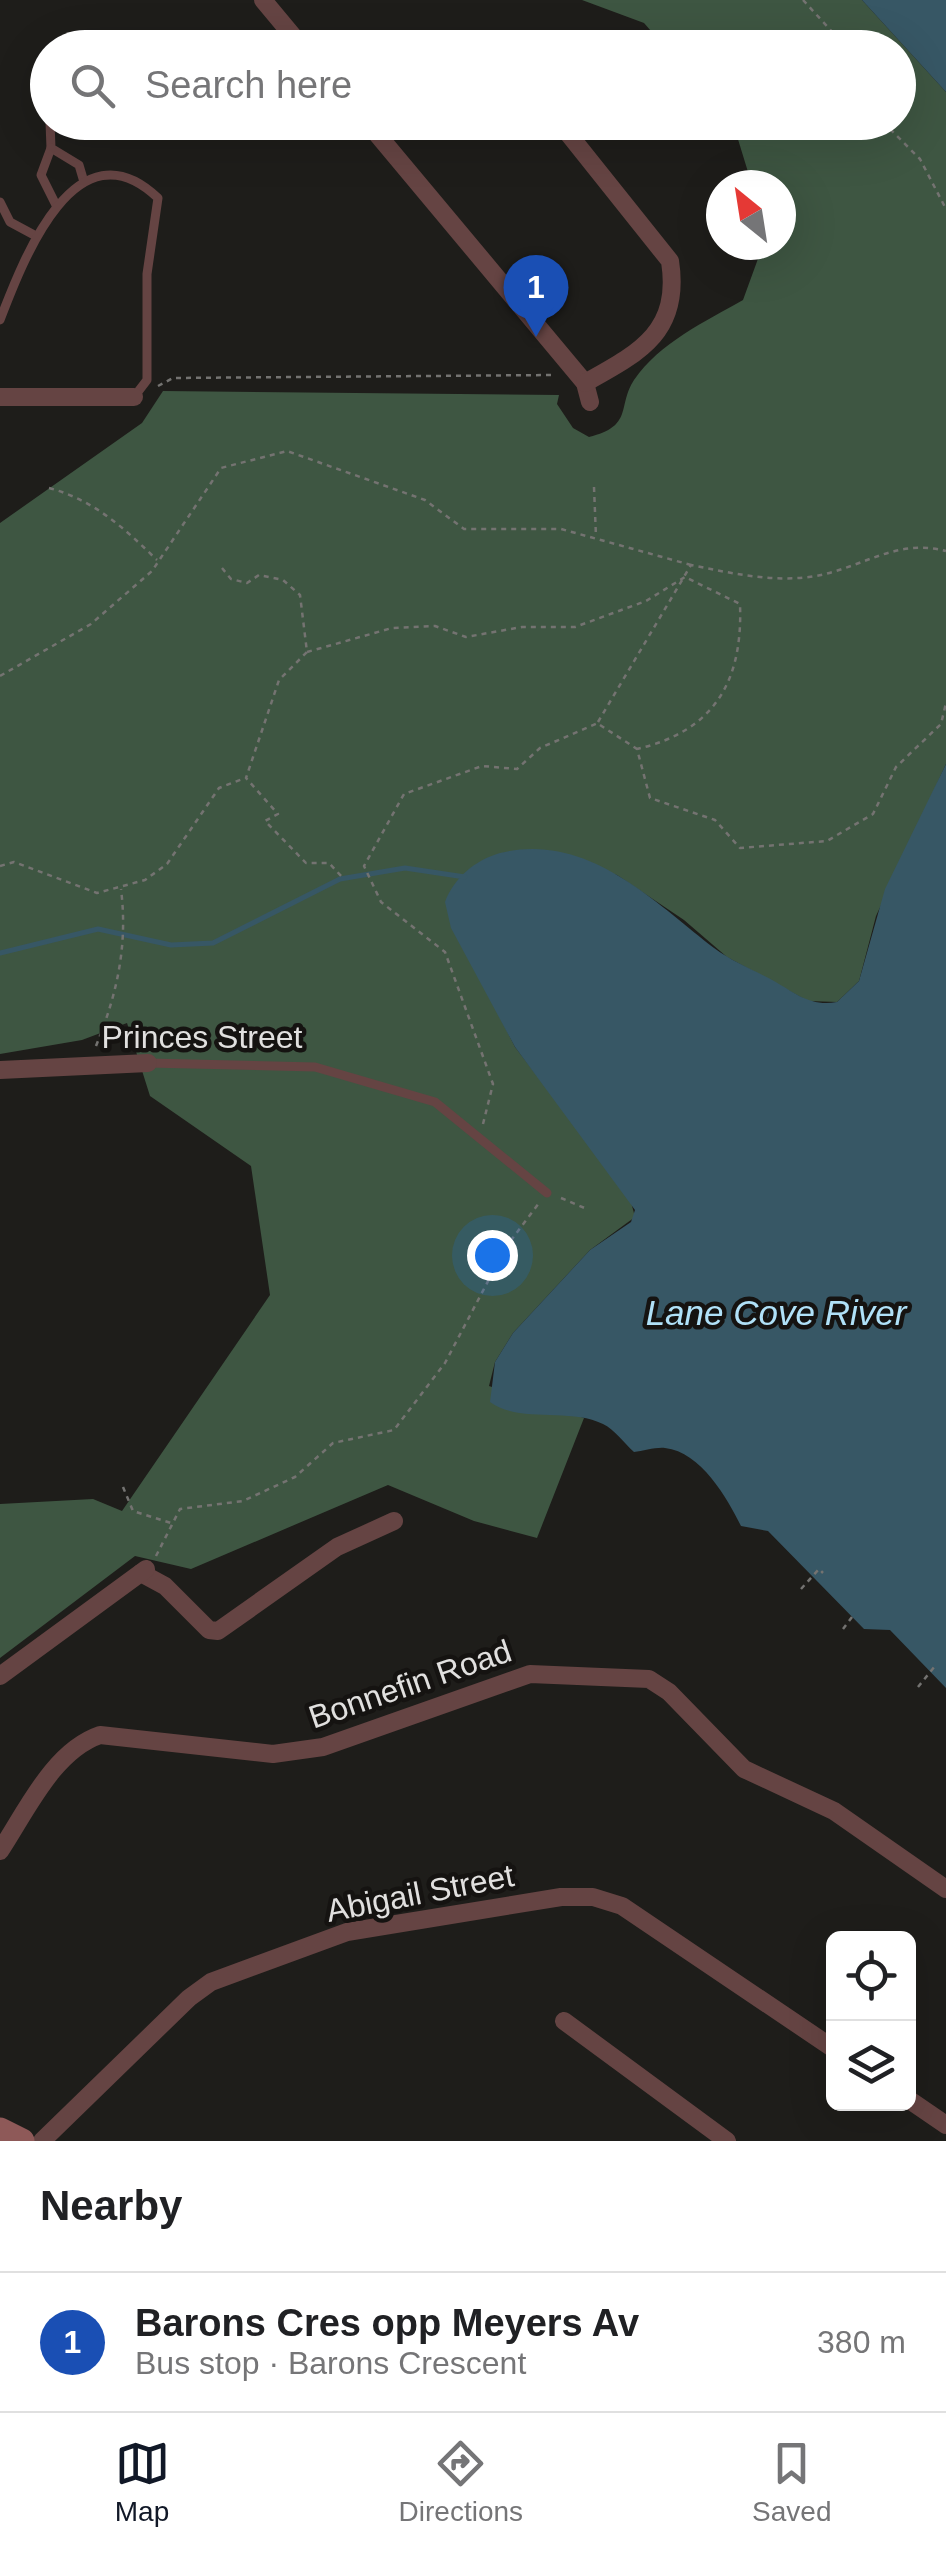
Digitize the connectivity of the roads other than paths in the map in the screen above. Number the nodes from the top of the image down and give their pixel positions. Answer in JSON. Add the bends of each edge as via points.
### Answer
{"nodes":[{"id":1,"x":263,"y":0,"type":"edge"},
{"id":2,"x":289,"y":30,"type":"edge"},
{"id":3,"x":51,"y":140,"type":"edge"},
{"id":4,"x":382,"y":140,"type":"edge"},
{"id":5,"x":573,"y":140,"type":"edge"},
{"id":6,"x":51,"y":148,"type":"junction"},
{"id":7,"x":84,"y":182,"type":"junction"},
{"id":8,"x":0,"y":202,"type":"edge"},
{"id":9,"x":56,"y":205,"type":"junction"},
{"id":10,"x":36,"y":236,"type":"junction"},
{"id":11,"x":0,"y":320,"type":"edge"},
{"id":12,"x":0,"y":397,"type":"edge"},
{"id":13,"x":134,"y":397,"type":"joint"},
{"id":14,"x":148,"y":1064,"type":"joint"},
{"id":15,"x":0,"y":1070,"type":"edge"},
{"id":16,"x":547,"y":1193,"type":"road end"},
{"id":17,"x":394,"y":1521,"type":"dead end"},
{"id":18,"x":0,"y":1676,"type":"edge"},
{"id":19,"x":0,"y":1851,"type":"edge"},
{"id":20,"x":946,"y":1889,"type":"edge"},
{"id":21,"x":564,"y":2021,"type":"dead end"},
{"id":22,"x":826,"y":2044,"type":"edge"},
{"id":23,"x":916,"y":2105,"type":"edge"},
{"id":24,"x":946,"y":2125,"type":"edge"},
{"id":25,"x":0,"y":2130,"type":"edge"},
{"id":26,"x":22,"y":2141,"type":"edge"},
{"id":27,"x":42,"y":2141,"type":"edge"},
{"id":28,"x":727,"y":2141,"type":"edge"}],
"edges":[{"from":1,"to":2,"type":"street"},
{"from":3,"to":6,"type":"lane"},
{"from":4,"to":5,"type":"street","via":[[587,392],[642,351],[664,323],[674,288],[670,261]]},
{"from":6,"to":7,"type":"lane","via":[[79,165]]},
{"from":6,"to":9,"type":"lane","via":[[40,176]]},
{"from":7,"to":9,"type":"lane"},
{"from":7,"to":13,"type":"lane","via":[[110,175],[137,178],[158,198],[147,274],[147,380]]},
{"from":8,"to":10,"type":"lane","via":[[10,222]]},
{"from":9,"to":10,"type":"lane"},
{"from":10,"to":11,"type":"lane"},
{"from":12,"to":13,"type":"street"},
{"from":14,"to":15,"type":"street","name":"Princes Street"},
{"from":14,"to":16,"type":"lane","name":"Princes Street","via":[[315,1067],[435,1102]]},
{"from":17,"to":18,"type":"street","via":[[336,1546],[218,1631],[143,1571]]},
{"from":19,"to":20,"type":"street","name":"Bonnefin Road","via":[[60,1763],[78,1744],[100,1735],[288,1754],[530,1674],[599,1674],[659,1683],[744,1769],[822,1804]]},
{"from":21,"to":28,"type":"street"},
{"from":22,"to":27,"type":"street","name":"Abigail Street","via":[[622,1906],[577,1896],[347,1932],[211,1982]]},
{"from":23,"to":24,"type":"street"},
{"from":25,"to":26,"type":"main road"}]}
